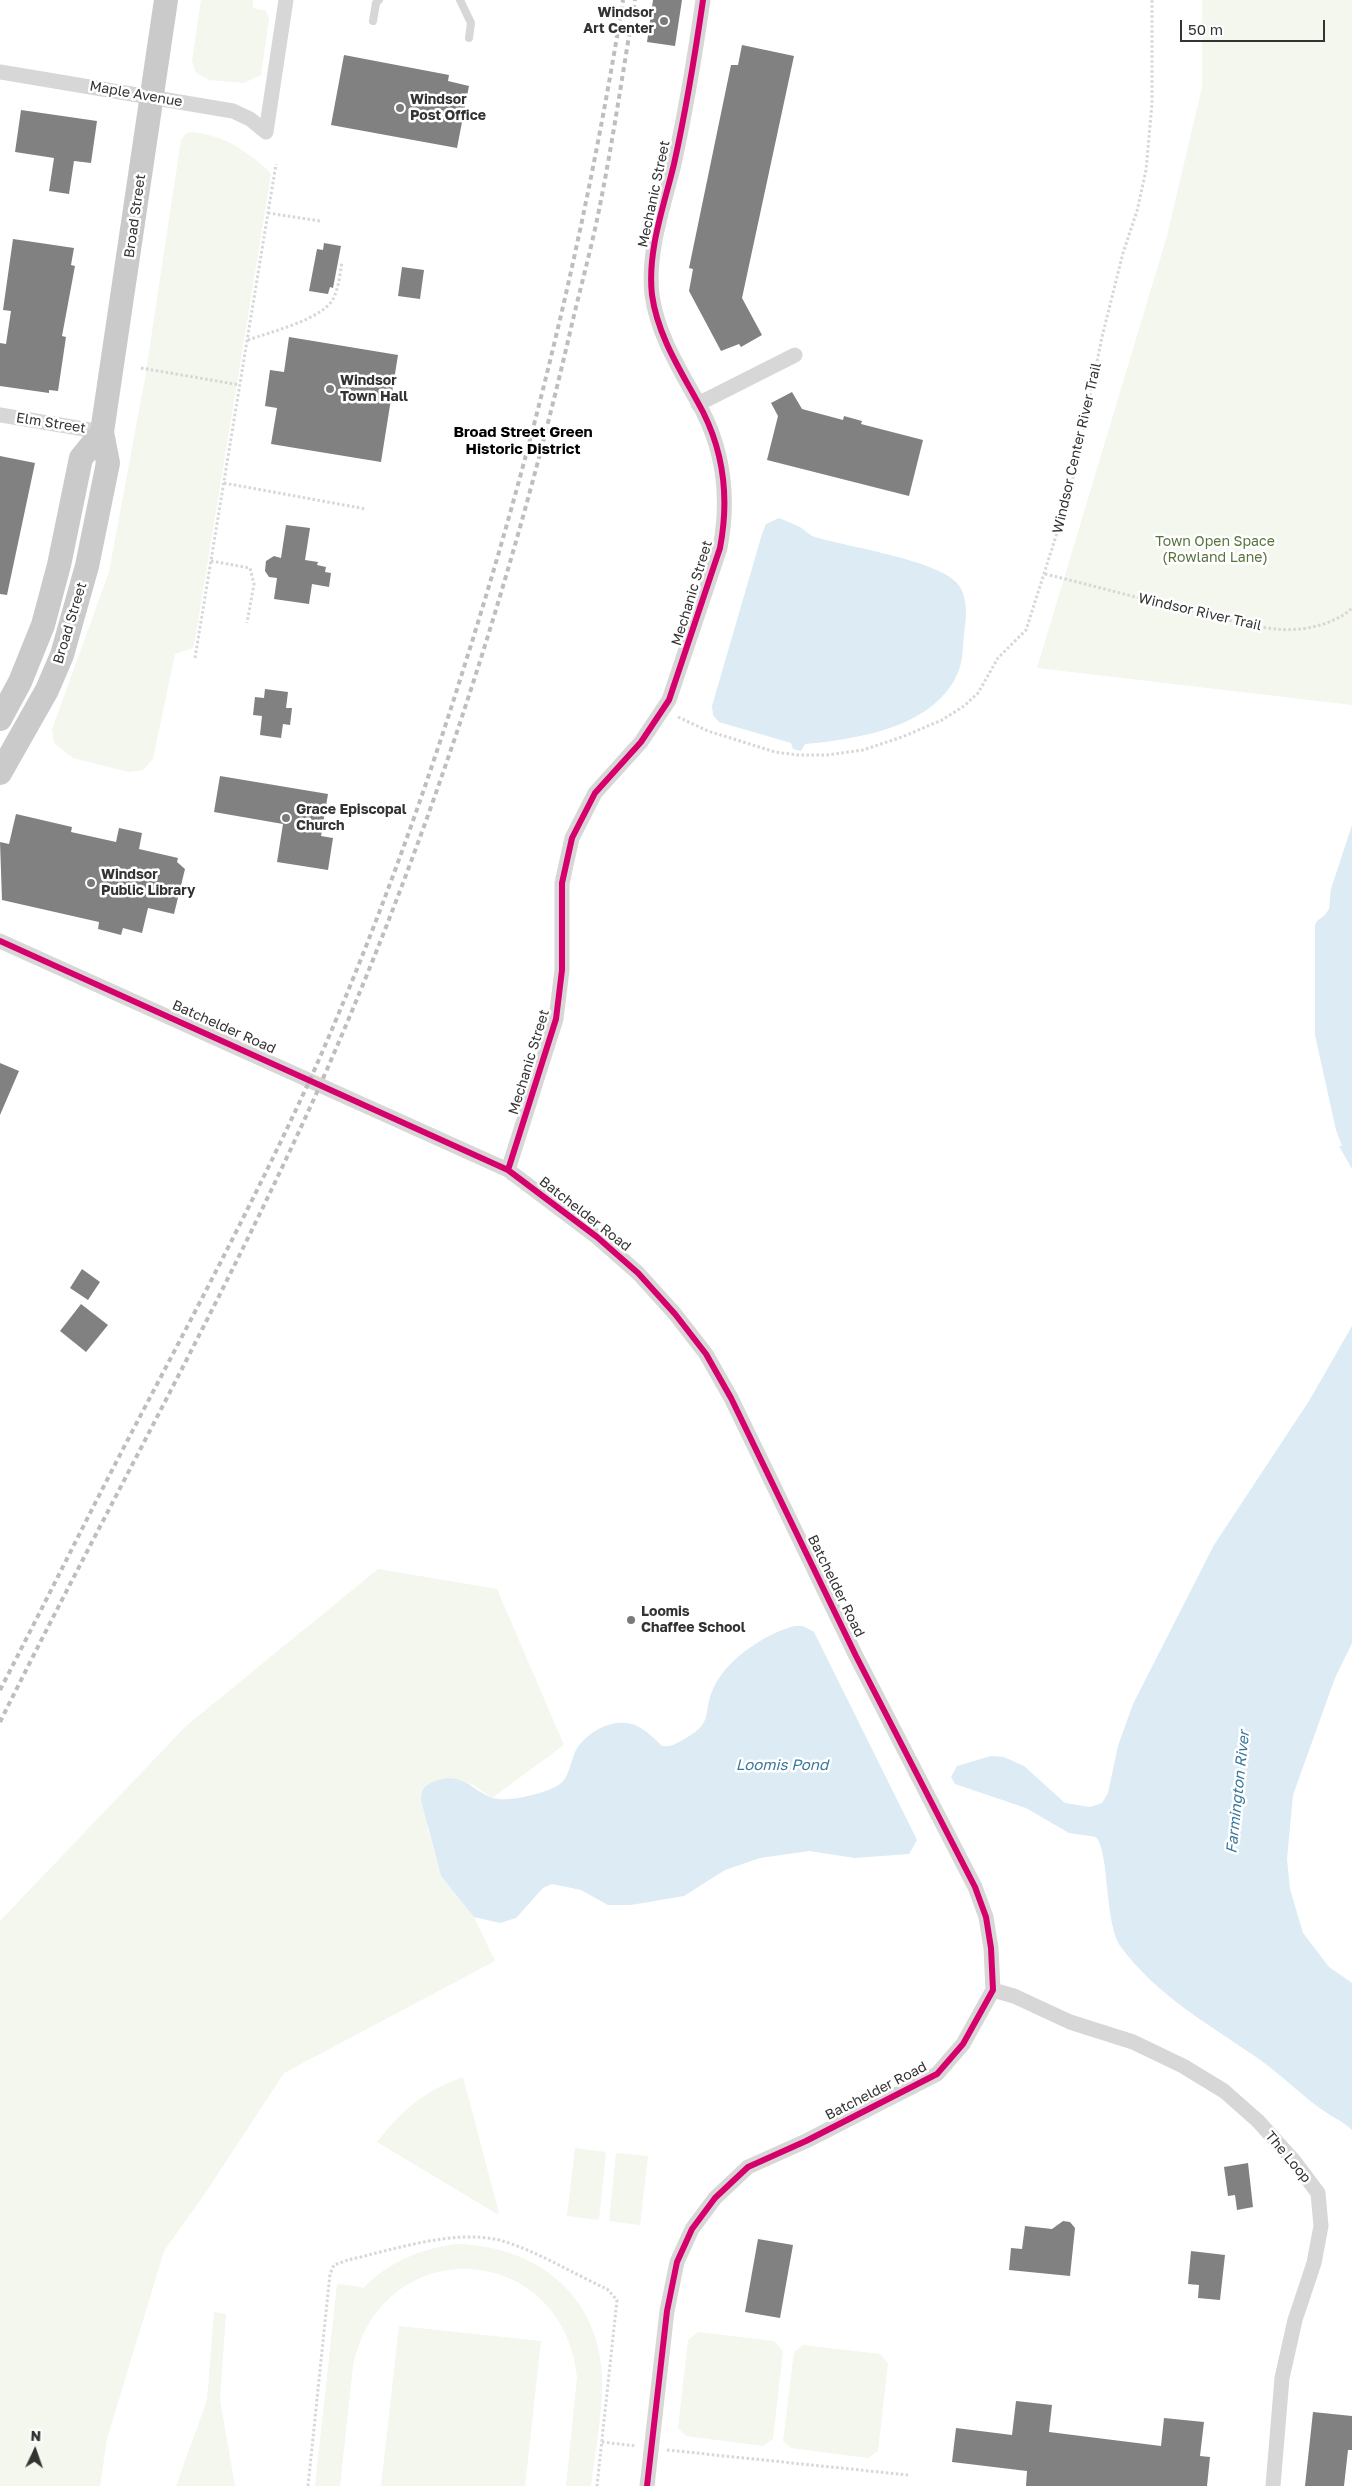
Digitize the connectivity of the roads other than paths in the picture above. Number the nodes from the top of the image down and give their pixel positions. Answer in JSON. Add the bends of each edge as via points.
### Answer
{"nodes":[{"id":1,"x":166,"y":0,"type":"edge"},
{"id":2,"x":286,"y":0,"type":"edge"},
{"id":3,"x":379,"y":0,"type":"edge"},
{"id":4,"x":460,"y":0,"type":"edge"},
{"id":5,"x":703,"y":0,"type":"edge"},
{"id":6,"x":373,"y":21,"type":"dead end"},
{"id":7,"x":469,"y":38,"type":"dead end"},
{"id":8,"x":0,"y":72,"type":"edge"},
{"id":9,"x":152,"y":97,"type":"junction"},
{"id":10,"x":795,"y":355,"type":"dead end"},
{"id":11,"x":698,"y":404,"type":"junction"},
{"id":12,"x":0,"y":415,"type":"edge"},
{"id":13,"x":102,"y":432,"type":"junction"},
{"id":14,"x":34,"y":650,"type":"junction"},
{"id":15,"x":62,"y":654,"type":"junction"},
{"id":16,"x":0,"y":719,"type":"edge"},
{"id":17,"x":0,"y":726,"type":"edge"},
{"id":18,"x":22,"y":738,"type":"junction"},
{"id":19,"x":0,"y":773,"type":"edge"},
{"id":20,"x":0,"y":941,"type":"edge"},
{"id":21,"x":508,"y":1170,"type":"junction"},
{"id":22,"x":993,"y":1990,"type":"junction"},
{"id":23,"x":647,"y":2486,"type":"edge"},
{"id":24,"x":1274,"y":2486,"type":"edge"}],
"edges":[{"from":1,"to":9,"type":"main road","name":"Broad Street"},
{"from":2,"to":9,"type":"street","name":"Maple Avenue","via":[[266,132],[239,113]]},
{"from":3,"to":6,"type":"lane"},
{"from":4,"to":7,"type":"lane","via":[[471,22]]},
{"from":5,"to":11,"type":"street","name":"Mechanic Street","via":[[686,104],[655,244],[652,279],[660,328]]},
{"from":8,"to":9,"type":"street","name":"Maple Avenue"},
{"from":9,"to":13,"type":"main road","name":"Broad Street"},
{"from":10,"to":11,"type":"street"},
{"from":11,"to":21,"type":"street","name":"Mechanic Street","via":[[720,456],[724,480],[724,526],[720,548],[674,689],[641,742],[595,793],[572,838],[562,883],[562,970],[556,1019]]},
{"from":12,"to":13,"type":"street","name":"Elm Street"},
{"from":13,"to":14,"type":"main road","name":"Broad Street","via":[[81,458],[59,565],[44,625]]},
{"from":13,"to":15,"type":"main road","name":"Broad Street","via":[[108,463],[87,566]]},
{"from":14,"to":15,"type":"main road"},
{"from":14,"to":16,"type":"main road","name":"Broad Street"},
{"from":15,"to":18,"type":"main road","name":"Broad Street","via":[[48,690]]},
{"from":17,"to":18,"type":"main road"},
{"from":18,"to":19,"type":"main road","name":"Broad Street"},
{"from":20,"to":21,"type":"street","name":"Batchelder Road"},
{"from":21,"to":22,"type":"street","name":"Batchelder Road","via":[[597,1237],[638,1273],[706,1354],[975,1887],[986,1917]]},
{"from":22,"to":23,"type":"street","name":"Batchelder Road","via":[[963,2044],[937,2074],[748,2167],[692,2229],[677,2262],[667,2311]]},
{"from":22,"to":24,"type":"street","name":"The Loop","via":[[1014,1996],[1070,2022],[1133,2042],[1216,2086],[1258,2121],[1294,2160],[1318,2193],[1321,2226],[1314,2263],[1295,2320],[1282,2378]]}]}
